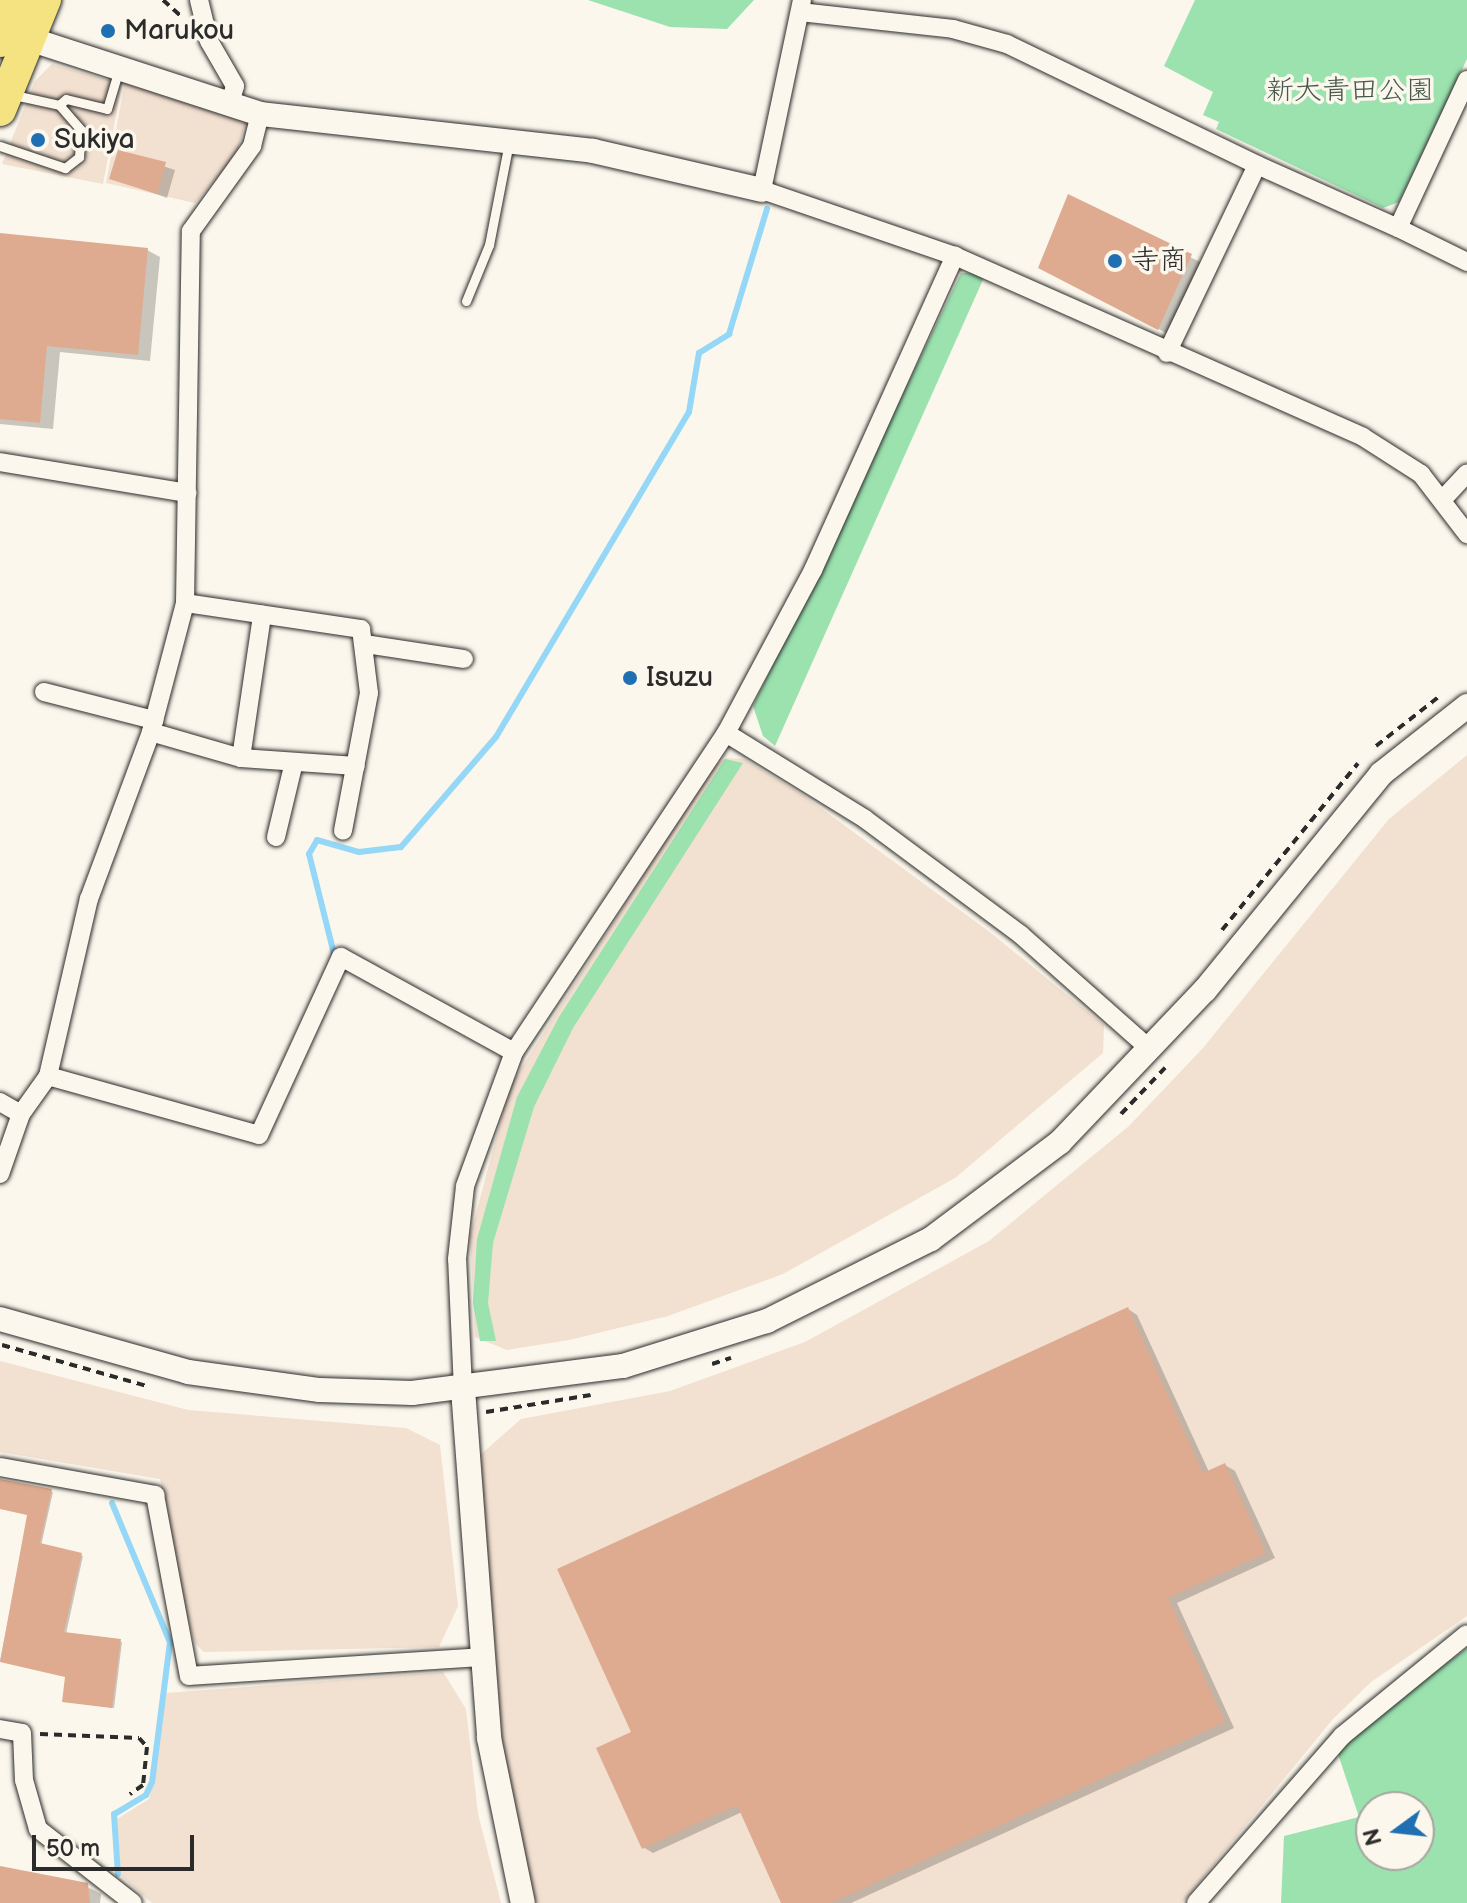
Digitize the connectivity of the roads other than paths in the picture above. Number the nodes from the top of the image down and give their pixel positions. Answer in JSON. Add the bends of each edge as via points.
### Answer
{"nodes":[{"id":1,"x":16,"y":0,"type":"edge"},
{"id":2,"x":45,"y":0,"type":"edge"},
{"id":3,"x":199,"y":0,"type":"edge"},
{"id":4,"x":801,"y":6,"type":"edge"},
{"id":5,"x":8,"y":35,"type":"edge"},
{"id":6,"x":119,"y":67,"type":"junction"},
{"id":7,"x":1467,"y":80,"type":"edge"},
{"id":8,"x":4,"y":101,"type":"edge"},
{"id":9,"x":230,"y":104,"type":"junction"},
{"id":10,"x":59,"y":105,"type":"junction"},
{"id":11,"x":260,"y":114,"type":"junction"},
{"id":12,"x":509,"y":142,"type":"junction"},
{"id":13,"x":0,"y":146,"type":"edge"},
{"id":14,"x":1257,"y":165,"type":"junction"},
{"id":15,"x":762,"y":190,"type":"junction"},
{"id":16,"x":1398,"y":228,"type":"junction"},
{"id":17,"x":955,"y":256,"type":"junction"},
{"id":18,"x":1467,"y":262,"type":"edge"},
{"id":19,"x":466,"y":301,"type":"dead end"},
{"id":20,"x":1167,"y":353,"type":"junction"},
{"id":21,"x":0,"y":462,"type":"edge"},
{"id":22,"x":1467,"y":473,"type":"edge"},
{"id":23,"x":187,"y":493,"type":"junction"},
{"id":24,"x":1443,"y":499,"type":"junction"},
{"id":25,"x":1467,"y":534,"type":"edge"},
{"id":26,"x":185,"y":603,"type":"junction"},
{"id":27,"x":262,"y":615,"type":"junction"},
{"id":28,"x":365,"y":644,"type":"junction"},
{"id":29,"x":464,"y":659,"type":"dead end"},
{"id":30,"x":44,"y":692,"type":"dead end"},
{"id":31,"x":1467,"y":706,"type":"edge"},
{"id":32,"x":152,"y":726,"type":"junction"},
{"id":33,"x":726,"y":733,"type":"junction"},
{"id":34,"x":241,"y":758,"type":"junction"},
{"id":35,"x":294,"y":762,"type":"junction"},
{"id":36,"x":356,"y":766,"type":"junction"},
{"id":37,"x":343,"y":831,"type":"dead end"},
{"id":38,"x":276,"y":837,"type":"dead end"},
{"id":39,"x":1150,"y":1049,"type":"junction"},
{"id":40,"x":514,"y":1052,"type":"junction"},
{"id":41,"x":48,"y":1076,"type":"junction"},
{"id":42,"x":0,"y":1102,"type":"edge"},
{"id":43,"x":21,"y":1114,"type":"junction"},
{"id":44,"x":0,"y":1174,"type":"edge"},
{"id":45,"x":0,"y":1319,"type":"edge"},
{"id":46,"x":463,"y":1401,"type":"junction"},
{"id":47,"x":0,"y":1467,"type":"edge"},
{"id":48,"x":1467,"y":1634,"type":"edge"},
{"id":49,"x":483,"y":1657,"type":"junction"},
{"id":50,"x":0,"y":1729,"type":"edge"},
{"id":51,"x":133,"y":1903,"type":"edge"},
{"id":52,"x":523,"y":1903,"type":"edge"},
{"id":53,"x":1196,"y":1903,"type":"edge"}],
"edges":[{"from":1,"to":5,"type":"highway"},
{"from":2,"to":5,"type":"highway"},
{"from":3,"to":9,"type":"street","via":[[209,41],[235,86]]},
{"from":4,"to":14,"type":"street","via":[[953,29],[1007,44]]},
{"from":4,"to":15,"type":"street"},
{"from":5,"to":6,"type":"street"},
{"from":5,"to":8,"type":"highway"},
{"from":6,"to":9,"type":"street"},
{"from":6,"to":10,"type":"lane","via":[[107,109],[66,99]]},
{"from":7,"to":16,"type":"street"},
{"from":8,"to":10,"type":"lane"},
{"from":9,"to":11,"type":"street"},
{"from":10,"to":13,"type":"lane","via":[[81,130],[79,157],[65,168]]},
{"from":11,"to":12,"type":"street"},
{"from":11,"to":23,"type":"street","via":[[252,146],[191,231]]},
{"from":12,"to":15,"type":"street","via":[[623,156]]},
{"from":12,"to":19,"type":"lane","via":[[489,245]]},
{"from":14,"to":16,"type":"street"},
{"from":14,"to":20,"type":"street"},
{"from":15,"to":17,"type":"street"},
{"from":16,"to":18,"type":"street"},
{"from":17,"to":20,"type":"street"},
{"from":17,"to":33,"type":"street","via":[[813,570]]},
{"from":20,"to":24,"type":"street","via":[[1383,447]]},
{"from":21,"to":23,"type":"street"},
{"from":22,"to":24,"type":"street"},
{"from":23,"to":26,"type":"street"},
{"from":24,"to":25,"type":"street"},
{"from":26,"to":27,"type":"street"},
{"from":26,"to":32,"type":"street"},
{"from":27,"to":28,"type":"street","via":[[361,629]]},
{"from":27,"to":34,"type":"street"},
{"from":28,"to":29,"type":"street"},
{"from":28,"to":36,"type":"street","via":[[369,693]]},
{"from":30,"to":32,"type":"street"},
{"from":31,"to":39,"type":"street","via":[[1371,785]]},
{"from":32,"to":34,"type":"street"},
{"from":32,"to":41,"type":"street","via":[[89,899]]},
{"from":33,"to":39,"type":"street","via":[[865,819],[1021,935]]},
{"from":33,"to":40,"type":"street"},
{"from":34,"to":35,"type":"street"},
{"from":35,"to":36,"type":"street"},
{"from":35,"to":38,"type":"street"},
{"from":36,"to":37,"type":"street"},
{"from":39,"to":46,"type":"street","via":[[995,1196],[827,1295],[623,1366]]},
{"from":40,"to":41,"type":"street","via":[[341,957],[259,1135]]},
{"from":40,"to":46,"type":"street","via":[[465,1186],[457,1259]]},
{"from":41,"to":43,"type":"street"},
{"from":42,"to":43,"type":"street"},
{"from":43,"to":44,"type":"street"},
{"from":45,"to":46,"type":"street","via":[[135,1361],[274,1385]]},
{"from":46,"to":49,"type":"street"},
{"from":47,"to":49,"type":"street","via":[[155,1495],[189,1676]]},
{"from":48,"to":53,"type":"street","via":[[1342,1736]]},
{"from":49,"to":52,"type":"street","via":[[496,1797]]},
{"from":50,"to":51,"type":"street","via":[[22,1733],[24,1780],[38,1829]]}]}
